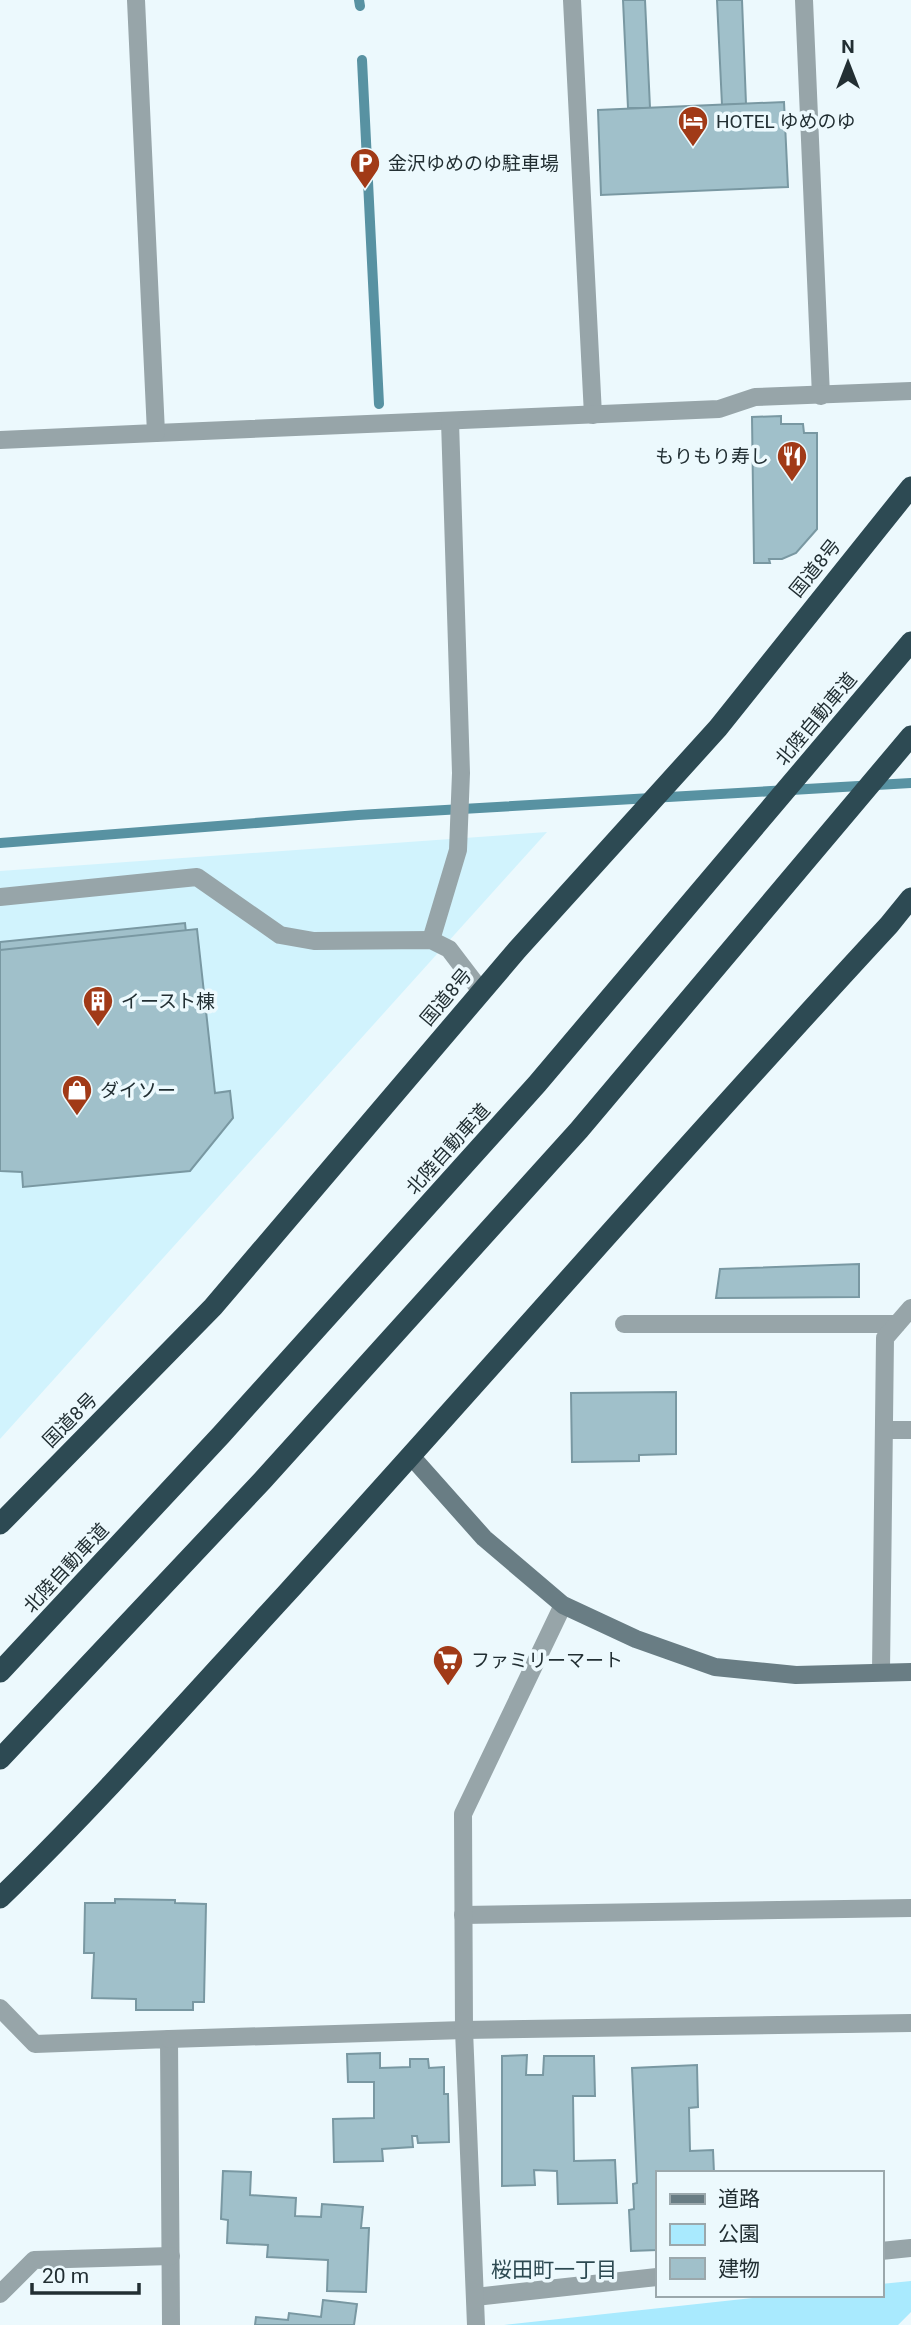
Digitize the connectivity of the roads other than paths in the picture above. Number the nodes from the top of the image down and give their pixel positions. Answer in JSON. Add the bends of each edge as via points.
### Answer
{"nodes":[{"id":1,"x":135,"y":0,"type":"edge"},
{"id":2,"x":572,"y":0,"type":"edge"},
{"id":3,"x":804,"y":0,"type":"edge"},
{"id":4,"x":911,"y":391,"type":"edge"},
{"id":5,"x":821,"y":396,"type":"junction"},
{"id":6,"x":593,"y":415,"type":"junction"},
{"id":7,"x":450,"y":421,"type":"junction"},
{"id":8,"x":156,"y":433,"type":"junction"},
{"id":9,"x":0,"y":440,"type":"edge"},
{"id":10,"x":911,"y":486,"type":"edge"},
{"id":11,"x":911,"y":642,"type":"edge"},
{"id":12,"x":911,"y":736,"type":"edge"},
{"id":13,"x":0,"y":897,"type":"edge"},
{"id":14,"x":911,"y":898,"type":"edge"},
{"id":15,"x":431,"y":940,"type":"junction"},
{"id":16,"x":481,"y":991,"type":"junction"},
{"id":17,"x":911,"y":1308,"type":"edge"},
{"id":18,"x":624,"y":1324,"type":"dead end"},
{"id":19,"x":897,"y":1324,"type":"junction"},
{"id":20,"x":884,"y":1430,"type":"junction"},
{"id":21,"x":911,"y":1430,"type":"edge"},
{"id":22,"x":411,"y":1456,"type":"junction"},
{"id":23,"x":0,"y":1524,"type":"edge"},
{"id":24,"x":564,"y":1605,"type":"junction"},
{"id":25,"x":0,"y":1671,"type":"edge"},
{"id":26,"x":881,"y":1671,"type":"junction"},
{"id":27,"x":911,"y":1672,"type":"edge"},
{"id":28,"x":0,"y":1759,"type":"edge"},
{"id":29,"x":0,"y":1898,"type":"edge"},
{"id":30,"x":911,"y":1908,"type":"edge"},
{"id":31,"x":463,"y":1915,"type":"junction"},
{"id":32,"x":0,"y":2008,"type":"edge"},
{"id":33,"x":911,"y":2023,"type":"edge"},
{"id":34,"x":464,"y":2030,"type":"junction"},
{"id":35,"x":169,"y":2039,"type":"junction"},
{"id":36,"x":911,"y":2248,"type":"edge"},
{"id":37,"x":883,"y":2252,"type":"edge"},
{"id":38,"x":171,"y":2256,"type":"junction"},
{"id":39,"x":656,"y":2277,"type":"edge"},
{"id":40,"x":0,"y":2294,"type":"edge"},
{"id":41,"x":475,"y":2297,"type":"junction"},
{"id":42,"x":171,"y":2325,"type":"edge"},
{"id":43,"x":476,"y":2325,"type":"edge"}],
"edges":[{"from":1,"to":8,"type":"street"},
{"from":2,"to":6,"type":"street"},
{"from":3,"to":5,"type":"street"},
{"from":4,"to":5,"type":"street"},
{"from":5,"to":6,"type":"street","via":[[755,397],[719,409]]},
{"from":6,"to":7,"type":"street"},
{"from":7,"to":8,"type":"street"},
{"from":7,"to":15,"type":"street","via":[[461,773],[458,850]]},
{"from":8,"to":9,"type":"street"},
{"from":10,"to":16,"type":"highway","name":"国道8号","via":[[718,727]]},
{"from":11,"to":25,"type":"highway","name":"北陸自動車道","via":[[537,1084]]},
{"from":12,"to":28,"type":"highway","via":[[579,1130],[262,1480]]},
{"from":13,"to":15,"type":"street","via":[[197,877],[280,935],[314,941]]},
{"from":14,"to":22,"type":"highway"},
{"from":15,"to":16,"type":"street","via":[[449,949]]},
{"from":16,"to":23,"type":"highway","name":"国道8号","via":[[213,1307]]},
{"from":17,"to":19,"type":"street"},
{"from":18,"to":19,"type":"street"},
{"from":19,"to":20,"type":"street","via":[[885,1338]]},
{"from":20,"to":21,"type":"street"},
{"from":20,"to":26,"type":"street"},
{"from":22,"to":24,"type":"street","via":[[484,1538]]},
{"from":22,"to":29,"type":"highway","via":[[63,1838]]},
{"from":24,"to":26,"type":"street","via":[[636,1639],[715,1667],[796,1675]]},
{"from":24,"to":31,"type":"street","via":[[463,1814]]},
{"from":26,"to":27,"type":"street"},
{"from":30,"to":31,"type":"street"},
{"from":31,"to":34,"type":"street"},
{"from":32,"to":35,"type":"street","via":[[35,2044]]},
{"from":33,"to":34,"type":"street"},
{"from":34,"to":35,"type":"street"},
{"from":34,"to":41,"type":"street"},
{"from":35,"to":38,"type":"street"},
{"from":36,"to":37,"type":"street"},
{"from":38,"to":40,"type":"street","via":[[34,2260]]},
{"from":38,"to":42,"type":"street"},
{"from":39,"to":41,"type":"street"},
{"from":41,"to":43,"type":"street"}]}
